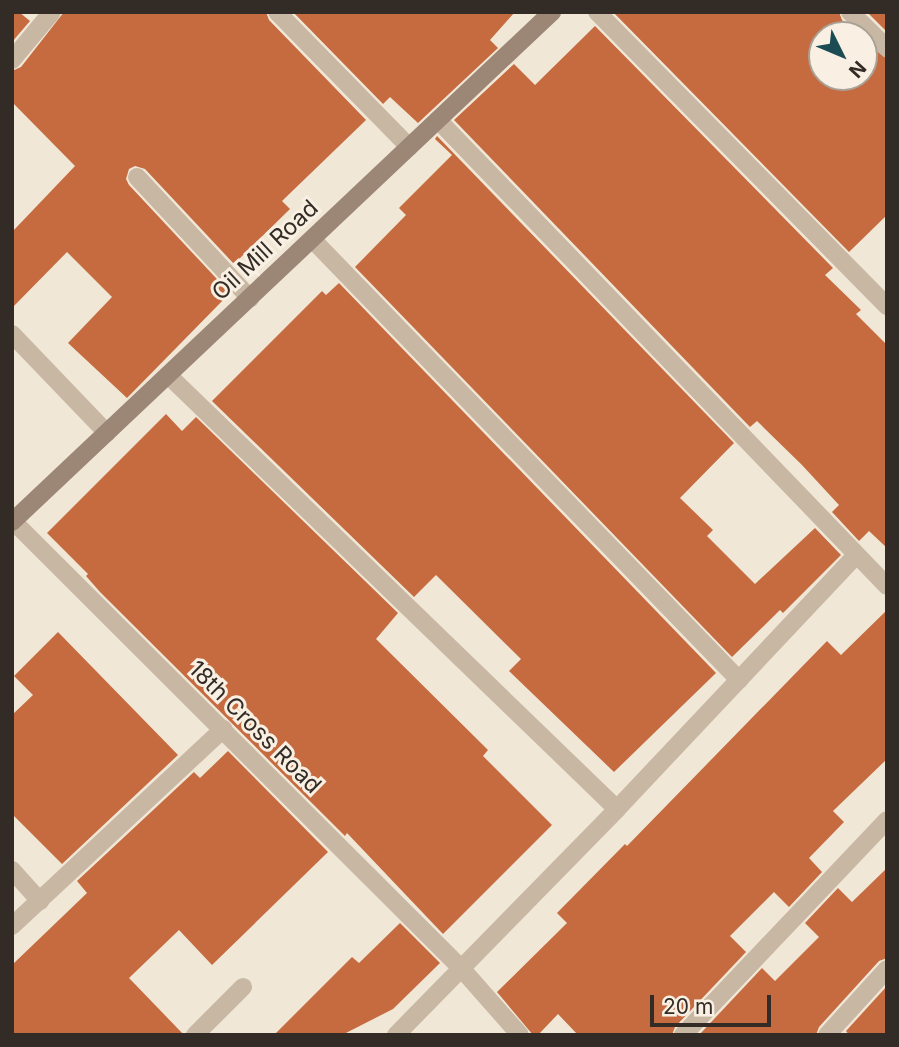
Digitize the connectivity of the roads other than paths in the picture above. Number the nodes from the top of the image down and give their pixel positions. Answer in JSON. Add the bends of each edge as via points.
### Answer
{"nodes":[{"id":1,"x":277,"y":12,"type":"edge"},
{"id":2,"x":552,"y":12,"type":"edge"},
{"id":3,"x":597,"y":12,"type":"edge"},
{"id":4,"x":850,"y":12,"type":"edge"},
{"id":5,"x":45,"y":14,"type":"edge"},
{"id":6,"x":887,"y":48,"type":"edge"},
{"id":7,"x":12,"y":60,"type":"edge"},
{"id":8,"x":438,"y":120,"type":"junction"},
{"id":9,"x":409,"y":147,"type":"junction"},
{"id":10,"x":137,"y":177,"type":"dead end"},
{"id":11,"x":312,"y":239,"type":"junction"},
{"id":12,"x":250,"y":298,"type":"junction"},
{"id":13,"x":887,"y":306,"type":"edge"},
{"id":14,"x":12,"y":334,"type":"edge"},
{"id":15,"x":168,"y":375,"type":"junction"},
{"id":16,"x":107,"y":433,"type":"junction"},
{"id":17,"x":13,"y":522,"type":"edge"},
{"id":18,"x":856,"y":555,"type":"junction"},
{"id":19,"x":887,"y":586,"type":"edge"},
{"id":20,"x":739,"y":680,"type":"junction"},
{"id":21,"x":223,"y":729,"type":"junction"},
{"id":22,"x":617,"y":809,"type":"junction"},
{"id":23,"x":887,"y":820,"type":"edge"},
{"id":24,"x":12,"y":870,"type":"edge"},
{"id":25,"x":40,"y":901,"type":"junction"},
{"id":26,"x":12,"y":926,"type":"edge"},
{"id":27,"x":461,"y":968,"type":"junction"},
{"id":28,"x":887,"y":969,"type":"edge"},
{"id":29,"x":243,"y":987,"type":"dead end"},
{"id":30,"x":195,"y":1035,"type":"edge"},
{"id":31,"x":396,"y":1035,"type":"edge"},
{"id":32,"x":520,"y":1035,"type":"edge"},
{"id":33,"x":682,"y":1035,"type":"edge"},
{"id":34,"x":827,"y":1035,"type":"edge"}],
"edges":[{"from":1,"to":9,"type":"street"},
{"from":2,"to":8,"type":"street","name":"Oil Mill Road"},
{"from":3,"to":13,"type":"street"},
{"from":4,"to":6,"type":"street"},
{"from":5,"to":7,"type":"street"},
{"from":8,"to":9,"type":"street","name":"Oil Mill Road"},
{"from":8,"to":18,"type":"street"},
{"from":9,"to":11,"type":"street","name":"Oil Mill Road"},
{"from":10,"to":12,"type":"street"},
{"from":11,"to":12,"type":"street","name":"Oil Mill Road"},
{"from":11,"to":20,"type":"street"},
{"from":12,"to":15,"type":"street","name":"Oil Mill Road"},
{"from":14,"to":16,"type":"street"},
{"from":15,"to":16,"type":"street","name":"Oil Mill Road"},
{"from":15,"to":22,"type":"street"},
{"from":16,"to":17,"type":"street","name":"Oil Mill Road"},
{"from":17,"to":21,"type":"street","name":"18th Cross Road"},
{"from":18,"to":19,"type":"street"},
{"from":18,"to":20,"type":"street"},
{"from":20,"to":22,"type":"street"},
{"from":21,"to":25,"type":"street"},
{"from":21,"to":27,"type":"street","name":"18th Cross Road"},
{"from":22,"to":27,"type":"street"},
{"from":23,"to":33,"type":"street"},
{"from":24,"to":25,"type":"street"},
{"from":25,"to":26,"type":"street"},
{"from":27,"to":31,"type":"street"},
{"from":27,"to":32,"type":"street","name":"18th Cross Road"},
{"from":28,"to":34,"type":"street"},
{"from":29,"to":30,"type":"street"}]}
